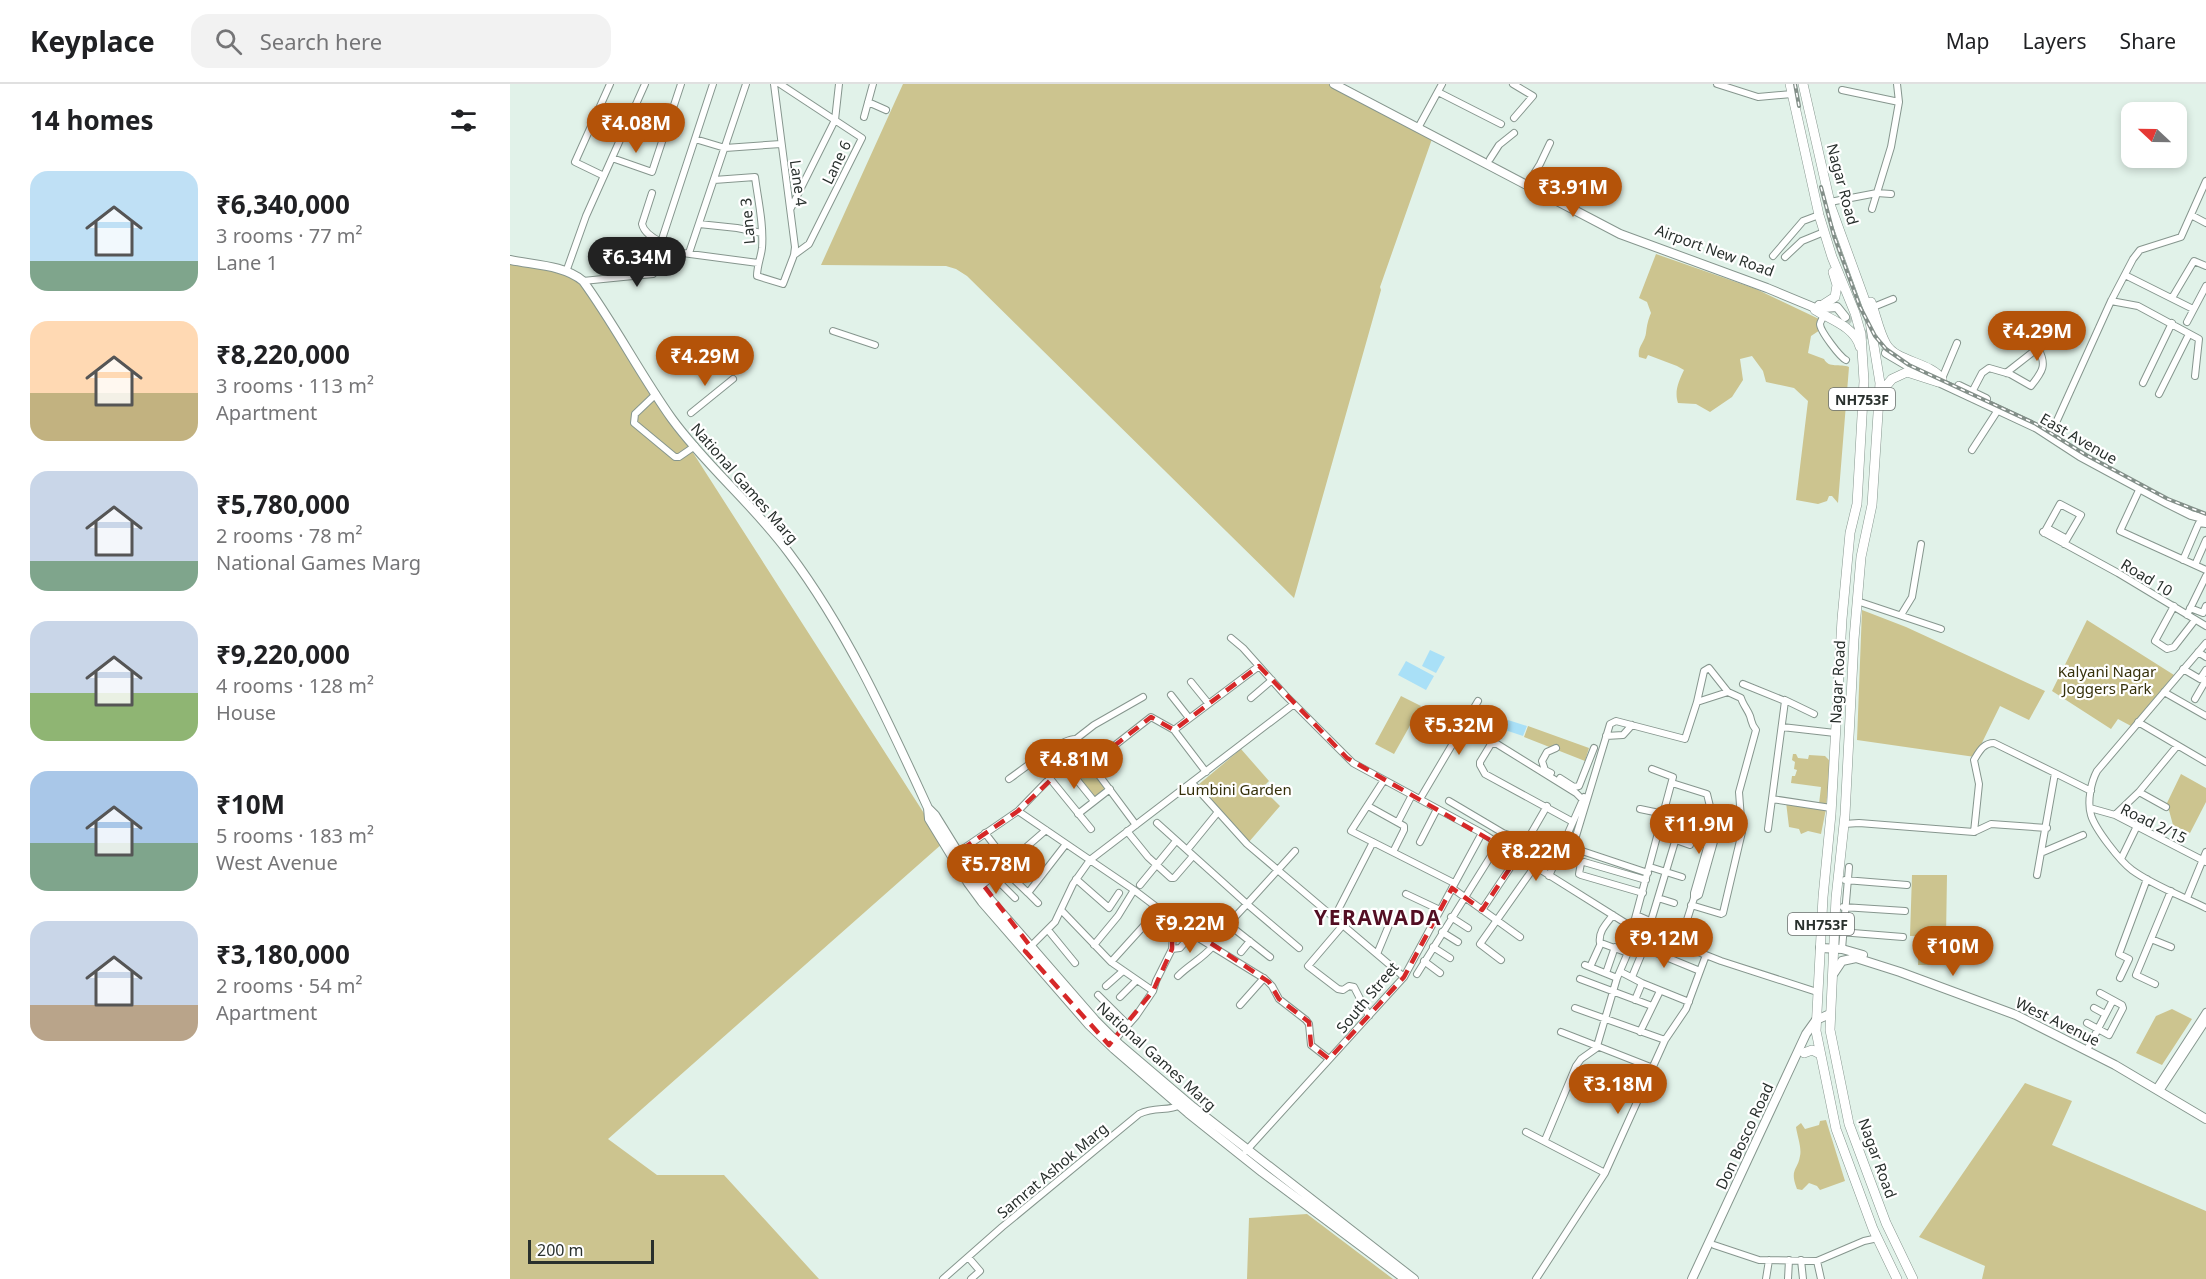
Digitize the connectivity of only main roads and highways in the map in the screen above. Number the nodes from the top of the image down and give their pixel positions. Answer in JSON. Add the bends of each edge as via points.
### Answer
{"nodes":[{"id":1,"x":1334,"y":84,"type":"edge"},
{"id":2,"x":1347,"y":84,"type":"edge"},
{"id":3,"x":1803,"y":84,"type":"edge"},
{"id":4,"x":1791,"y":89,"type":"edge"},
{"id":5,"x":1420,"y":125,"type":"junction"},
{"id":6,"x":1831,"y":253,"type":"junction"},
{"id":7,"x":510,"y":260,"type":"edge"},
{"id":8,"x":1871,"y":308,"type":"junction"},
{"id":9,"x":1820,"y":310,"type":"junction"},
{"id":10,"x":1846,"y":320,"type":"tunnel mouth"},
{"id":11,"x":1887,"y":351,"type":"tunnel mouth"},
{"id":12,"x":1863,"y":358,"type":"junction"},
{"id":13,"x":1940,"y":381,"type":"junction"},
{"id":14,"x":1880,"y":394,"type":"junction"},
{"id":15,"x":1971,"y":395,"type":"junction"},
{"id":16,"x":2051,"y":434,"type":"junction"},
{"id":17,"x":2206,"y":514,"type":"edge"},
{"id":18,"x":2206,"y":519,"type":"edge"},
{"id":19,"x":1847,"y":559,"type":"junction"},
{"id":20,"x":1861,"y":561,"type":"junction"},
{"id":21,"x":1846,"y":570,"type":"junction"},
{"id":22,"x":1860,"y":572,"type":"junction"},
{"id":23,"x":1820,"y":948,"type":"junction"},
{"id":24,"x":1838,"y":949,"type":"junction"},
{"id":25,"x":1832,"y":980,"type":"junction"},
{"id":26,"x":1830,"y":1017,"type":"junction"},
{"id":27,"x":1816,"y":1024,"type":"junction"},
{"id":28,"x":2088,"y":1048,"type":"junction"},
{"id":29,"x":1804,"y":1053,"type":"junction"},
{"id":30,"x":1820,"y":1054,"type":"junction"},
{"id":31,"x":2162,"y":1091,"type":"junction"},
{"id":32,"x":2206,"y":1113,"type":"edge"},
{"id":33,"x":2206,"y":1121,"type":"edge"},
{"id":34,"x":1244,"y":1153,"type":"junction"},
{"id":35,"x":1405,"y":1279,"type":"edge"},
{"id":36,"x":1414,"y":1279,"type":"edge"},
{"id":37,"x":1692,"y":1279,"type":"edge"},
{"id":38,"x":1698,"y":1279,"type":"edge"},
{"id":39,"x":1897,"y":1279,"type":"edge"},
{"id":40,"x":1913,"y":1279,"type":"edge"}],
"edges":[{"from":1,"to":5,"type":"main road","name":"Airport New Road"},
{"from":2,"to":5,"type":"main road","name":"Airport New Road"},
{"from":3,"to":8,"type":"highway","name":"Nagar Road","via":[[1830,201],[1851,259],[1861,269]]},
{"from":4,"to":6,"type":"highway","name":"Nagar Road","number":"NH753F"},
{"from":5,"to":9,"type":"main road","name":"Airport New Road","via":[[1622,229],[1737,271]]},
{"from":5,"to":9,"type":"main road","name":"Airport New Road","via":[[1620,234]]},
{"from":6,"to":9,"type":"highway","via":[[1837,290]]},
{"from":6,"to":12,"type":"highway","name":"Nagar Road","number":"NH753F","via":[[1855,313]]},
{"from":7,"to":34,"type":"main road","name":"National Games Marg","via":[[566,272],[583,281],[672,418],[770,528],[808,580],[879,705],[928,808],[977,889],[1112,1042]]},
{"from":8,"to":13,"type":"highway","via":[[1886,344],[1908,360],[1938,372]]},
{"from":8,"to":14,"type":"highway","name":"Nagar Road","number":"NH753F"},
{"from":9,"to":10,"type":"main road"},
{"from":9,"to":12,"type":"highway","via":[[1854,335]]},
{"from":11,"to":13,"type":"main road","name":"East Avenue"},
{"from":12,"to":19,"type":"highway","name":"Nagar Road","number":"NH753F","via":[[1857,504]]},
{"from":13,"to":14,"type":"highway","via":[[1907,372],[1885,384]]},
{"from":13,"to":15,"type":"main road","name":"East Avenue"},
{"from":14,"to":20,"type":"highway","name":"Nagar Road","number":"NH753F","via":[[1872,505]]},
{"from":15,"to":16,"type":"main road","name":"East Avenue"},
{"from":15,"to":16,"type":"main road","name":"East Avenue"},
{"from":16,"to":17,"type":"main road","name":"East Avenue","via":[[2170,499]]},
{"from":16,"to":18,"type":"main road","name":"East Avenue","via":[[2080,456],[2181,510]]},
{"from":19,"to":20,"type":"highway","via":[[1854,564]]},
{"from":19,"to":21,"type":"highway","name":"Nagar Road","number":"NH753F"},
{"from":20,"to":22,"type":"highway","name":"Nagar Road","number":"NH753F"},
{"from":21,"to":22,"type":"highway"},
{"from":21,"to":23,"type":"highway","name":"Nagar Road","number":"NH753F"},
{"from":22,"to":24,"type":"highway","name":"Nagar Road","number":"NH753F"},
{"from":23,"to":24,"type":"main road","name":"West Avenue"},
{"from":23,"to":27,"type":"highway","name":"Nagar Road","number":"NH753F"},
{"from":24,"to":25,"type":"highway","name":"Nagar Road","number":"NH753F"},
{"from":24,"to":28,"type":"main road","name":"West Avenue","via":[[1901,967],[2018,1010]]},
{"from":25,"to":26,"type":"highway","name":"Nagar Road","number":"NH753F"},
{"from":25,"to":28,"type":"main road","name":"West Avenue","via":[[1842,961],[1856,958],[2016,1015]]},
{"from":26,"to":27,"type":"main road"},
{"from":26,"to":40,"type":"highway","name":"Nagar Road","number":"NH753F","via":[[1846,1115],[1886,1223]]},
{"from":27,"to":29,"type":"main road","name":"Don Bosco Road"},
{"from":27,"to":30,"type":"highway","name":"Nagar Road","number":"NH753F"},
{"from":27,"to":37,"type":"main road","name":"Don Bosco Road","via":[[1806,1034]]},
{"from":28,"to":31,"type":"main road","name":"West Avenue"},
{"from":29,"to":30,"type":"highway","via":[[1812,1050]]},
{"from":29,"to":38,"type":"main road","name":"Don Bosco Road"},
{"from":30,"to":39,"type":"highway","name":"Nagar Road","number":"NH753F","via":[[1836,1129]]},
{"from":31,"to":32,"type":"main road","name":"West Avenue"},
{"from":31,"to":33,"type":"main road","name":"West Avenue"},
{"from":34,"to":35,"type":"main road","name":"National Games Marg"},
{"from":34,"to":36,"type":"main road","name":"National Games Marg"}]}
